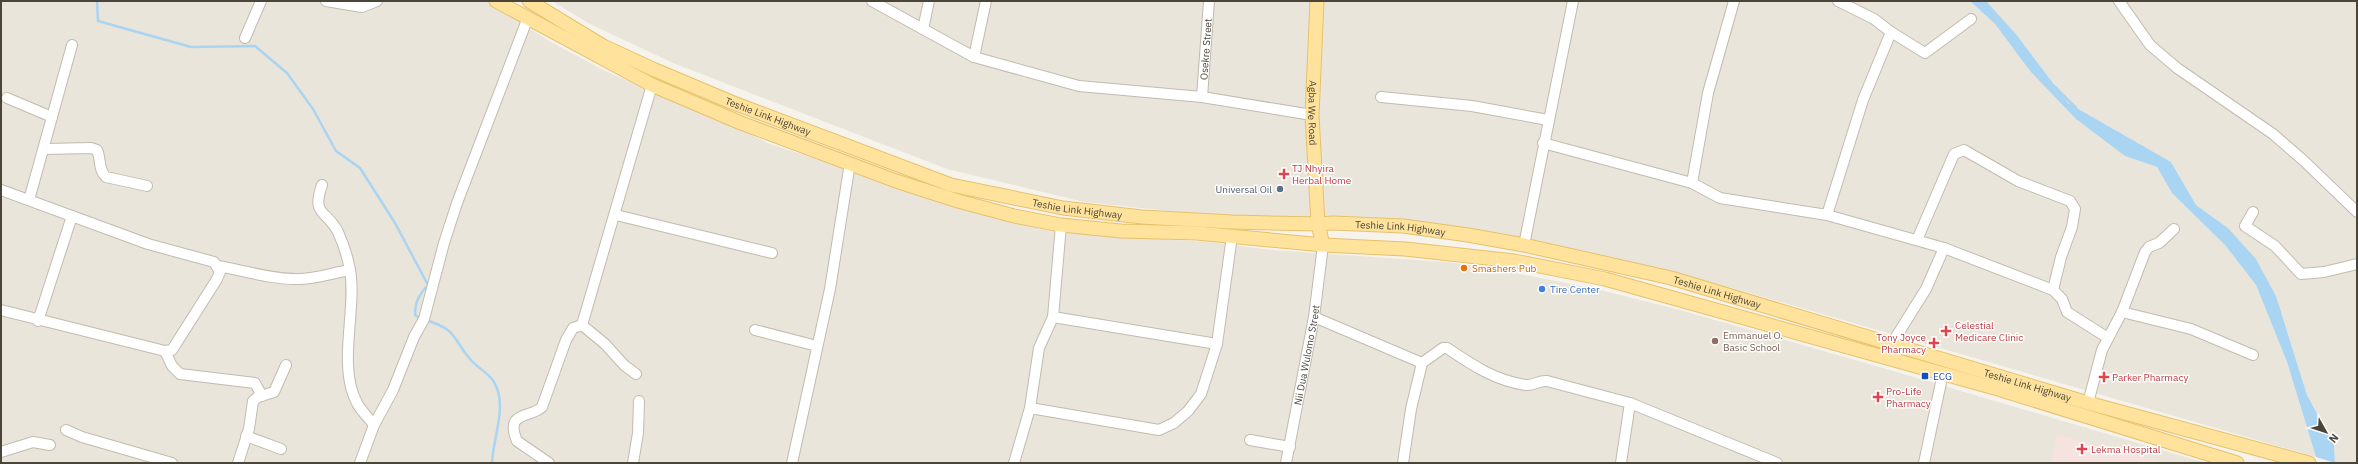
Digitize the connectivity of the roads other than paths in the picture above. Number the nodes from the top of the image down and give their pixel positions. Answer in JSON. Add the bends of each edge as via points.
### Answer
{"nodes":[{"id":1,"x":261,"y":1,"type":"edge"},
{"id":2,"x":326,"y":1,"type":"edge"},
{"id":3,"x":377,"y":1,"type":"edge"},
{"id":4,"x":496,"y":1,"type":"edge"},
{"id":5,"x":529,"y":1,"type":"edge"},
{"id":6,"x":872,"y":1,"type":"edge"},
{"id":7,"x":929,"y":1,"type":"edge"},
{"id":8,"x":986,"y":1,"type":"edge"},
{"id":9,"x":1209,"y":1,"type":"edge"},
{"id":10,"x":1317,"y":1,"type":"edge"},
{"id":11,"x":1572,"y":1,"type":"edge"},
{"id":12,"x":1734,"y":1,"type":"edge"},
{"id":13,"x":1838,"y":1,"type":"edge"},
{"id":14,"x":2119,"y":1,"type":"edge"},
{"id":15,"x":1971,"y":19,"type":"dead end"},
{"id":16,"x":527,"y":20,"type":"junction"},
{"id":17,"x":923,"y":29,"type":"junction"},
{"id":18,"x":1891,"y":32,"type":"junction"},
{"id":19,"x":245,"y":38,"type":"dead end"},
{"id":20,"x":72,"y":45,"type":"dead end"},
{"id":21,"x":974,"y":58,"type":"junction"},
{"id":22,"x":652,"y":85,"type":"junction"},
{"id":23,"x":1202,"y":97,"type":"junction"},
{"id":24,"x":1381,"y":97,"type":"dead end"},
{"id":25,"x":7,"y":98,"type":"dead end"},
{"id":26,"x":1312,"y":115,"type":"junction"},
{"id":27,"x":52,"y":118,"type":"junction"},
{"id":28,"x":1548,"y":120,"type":"junction"},
{"id":29,"x":1543,"y":143,"type":"junction"},
{"id":30,"x":44,"y":149,"type":"junction"},
{"id":31,"x":850,"y":163,"type":"junction"},
{"id":32,"x":1692,"y":183,"type":"junction"},
{"id":33,"x":147,"y":186,"type":"dead end"},
{"id":34,"x":322,"y":186,"type":"dead end"},
{"id":35,"x":1,"y":190,"type":"edge"},
{"id":36,"x":29,"y":200,"type":"junction"},
{"id":37,"x":2253,"y":212,"type":"dead end"},
{"id":38,"x":2357,"y":212,"type":"edge"},
{"id":39,"x":616,"y":215,"type":"junction"},
{"id":40,"x":1828,"y":215,"type":"junction"},
{"id":41,"x":72,"y":216,"type":"junction"},
{"id":42,"x":1318,"y":224,"type":"junction"},
{"id":43,"x":1061,"y":225,"type":"junction"},
{"id":44,"x":2174,"y":229,"type":"dead end"},
{"id":45,"x":1232,"y":236,"type":"junction"},
{"id":46,"x":1917,"y":240,"type":"junction"},
{"id":47,"x":1323,"y":245,"type":"junction"},
{"id":48,"x":1524,"y":245,"type":"junction"},
{"id":49,"x":1944,"y":248,"type":"junction"},
{"id":50,"x":772,"y":253,"type":"dead end"},
{"id":51,"x":2357,"y":264,"type":"edge"},
{"id":52,"x":218,"y":266,"type":"junction"},
{"id":53,"x":350,"y":270,"type":"junction"},
{"id":54,"x":2053,"y":290,"type":"junction"},
{"id":55,"x":1,"y":310,"type":"edge"},
{"id":56,"x":2122,"y":312,"type":"junction"},
{"id":57,"x":1053,"y":317,"type":"junction"},
{"id":58,"x":1314,"y":317,"type":"junction"},
{"id":59,"x":38,"y":321,"type":"junction"},
{"id":60,"x":582,"y":325,"type":"junction"},
{"id":61,"x":755,"y":330,"type":"dead end"},
{"id":62,"x":2108,"y":338,"type":"junction"},
{"id":63,"x":1217,"y":344,"type":"junction"},
{"id":64,"x":1891,"y":345,"type":"junction"},
{"id":65,"x":817,"y":346,"type":"junction"},
{"id":66,"x":166,"y":351,"type":"junction"},
{"id":67,"x":2253,"y":355,"type":"dead end"},
{"id":68,"x":1422,"y":363,"type":"junction"},
{"id":69,"x":286,"y":365,"type":"dead end"},
{"id":70,"x":1943,"y":373,"type":"junction"},
{"id":71,"x":636,"y":374,"type":"dead end"},
{"id":72,"x":262,"y":396,"type":"junction"},
{"id":73,"x":638,"y":401,"type":"dead end"},
{"id":74,"x":1630,"y":403,"type":"junction"},
{"id":75,"x":2088,"y":403,"type":"junction"},
{"id":76,"x":1030,"y":408,"type":"junction"},
{"id":77,"x":374,"y":425,"type":"junction"},
{"id":78,"x":66,"y":430,"type":"dead end"},
{"id":79,"x":246,"y":436,"type":"junction"},
{"id":80,"x":1250,"y":440,"type":"dead end"},
{"id":81,"x":50,"y":445,"type":"dead end"},
{"id":82,"x":1290,"y":447,"type":"junction"},
{"id":83,"x":281,"y":449,"type":"dead end"},
{"id":84,"x":1,"y":452,"type":"edge"},
{"id":85,"x":2283,"y":459,"type":"edge"},
{"id":86,"x":169,"y":463,"type":"edge"},
{"id":87,"x":238,"y":463,"type":"edge"},
{"id":88,"x":360,"y":463,"type":"edge"},
{"id":89,"x":549,"y":463,"type":"edge"},
{"id":90,"x":633,"y":463,"type":"edge"},
{"id":91,"x":792,"y":463,"type":"edge"},
{"id":92,"x":1014,"y":463,"type":"edge"},
{"id":93,"x":1286,"y":463,"type":"edge"},
{"id":94,"x":1403,"y":463,"type":"edge"},
{"id":95,"x":1622,"y":463,"type":"edge"},
{"id":96,"x":1777,"y":463,"type":"edge"},
{"id":97,"x":1924,"y":463,"type":"edge"},
{"id":98,"x":2237,"y":463,"type":"edge"},
{"id":99,"x":2309,"y":463,"type":"edge"}],
"edges":[{"from":1,"to":19,"type":"street"},
{"from":2,"to":3,"type":"street","via":[[362,7]]},
{"from":4,"to":16,"type":"main road","name":"Teshie Link Highway"},
{"from":5,"to":42,"type":"main road","name":"Teshie Link Highway","via":[[602,46],[655,70],[731,102],[952,185],[1063,208],[1142,217]]},
{"from":6,"to":17,"type":"street"},
{"from":7,"to":17,"type":"street"},
{"from":8,"to":21,"type":"street"},
{"from":9,"to":23,"type":"street","name":"Osekre Street"},
{"from":10,"to":26,"type":"main road","name":"Agba We Road"},
{"from":11,"to":28,"type":"street"},
{"from":12,"to":32,"type":"street","via":[[1708,93]]},
{"from":13,"to":18,"type":"street","via":[[1874,19]]},
{"from":14,"to":38,"type":"street","via":[[2150,45],[2176,68],[2273,134],[2304,160]]},
{"from":15,"to":18,"type":"street","via":[[1925,53]]},
{"from":16,"to":22,"type":"main road","name":"Teshie Link Highway"},
{"from":16,"to":77,"type":"street","via":[[457,203],[424,320],[414,337],[393,390]]},
{"from":17,"to":21,"type":"street"},
{"from":18,"to":40,"type":"street","via":[[1863,100]]},
{"from":20,"to":27,"type":"street"},
{"from":21,"to":23,"type":"street","via":[[1079,86]]},
{"from":22,"to":31,"type":"main road","name":"Teshie Link Highway","via":[[741,123]]},
{"from":22,"to":39,"type":"street"},
{"from":23,"to":26,"type":"street"},
{"from":24,"to":28,"type":"street","via":[[1472,106]]},
{"from":25,"to":27,"type":"street"},
{"from":26,"to":42,"type":"main road","name":"Agba We Road"},
{"from":27,"to":30,"type":"street"},
{"from":28,"to":29,"type":"street"},
{"from":29,"to":32,"type":"street"},
{"from":29,"to":48,"type":"street"},
{"from":30,"to":33,"type":"street","via":[[91,148],[99,155],[103,174]]},
{"from":30,"to":36,"type":"street"},
{"from":31,"to":43,"type":"main road","name":"Teshie Link Highway","via":[[958,201]]},
{"from":31,"to":65,"type":"street","via":[[830,289]]},
{"from":32,"to":40,"type":"street","via":[[1720,198]]},
{"from":34,"to":53,"type":"street","via":[[317,201],[319,208],[338,232]]},
{"from":35,"to":36,"type":"street"},
{"from":36,"to":41,"type":"street"},
{"from":37,"to":51,"type":"street","via":[[2245,226],[2275,246],[2301,274],[2324,272]]},
{"from":39,"to":50,"type":"street"},
{"from":39,"to":60,"type":"street"},
{"from":40,"to":46,"type":"street"},
{"from":41,"to":52,"type":"street","via":[[148,244],[214,262]]},
{"from":41,"to":59,"type":"street"},
{"from":42,"to":47,"type":"main road","name":"Agba We Road"},
{"from":42,"to":48,"type":"main road","name":"Teshie Link Highway","via":[[1403,226],[1468,234]]},
{"from":43,"to":45,"type":"main road","name":"Teshie Link Highway","via":[[1121,231]]},
{"from":43,"to":57,"type":"street"},
{"from":44,"to":56,"type":"street","via":[[2145,252]]},
{"from":45,"to":47,"type":"main road","name":"Teshie Link Highway"},
{"from":45,"to":63,"type":"street"},
{"from":46,"to":49,"type":"street"},
{"from":46,"to":54,"type":"street","via":[[1954,154],[1964,150],[2018,181],[2070,201],[2075,209],[2072,226]]},
{"from":47,"to":58,"type":"street","name":"Nii Dua Wulomo Street"},
{"from":47,"to":70,"type":"main road","name":"Teshie Link Highway","via":[[1388,248],[1514,262],[1605,279]]},
{"from":48,"to":64,"type":"main road","name":"Teshie Link Highway","via":[[1671,278]]},
{"from":49,"to":54,"type":"street"},
{"from":49,"to":64,"type":"street","via":[[1926,289]]},
{"from":52,"to":53,"type":"street","via":[[296,279],[321,277],[329,273]]},
{"from":52,"to":66,"type":"street","via":[[220,272],[217,279],[178,344],[172,350]]},
{"from":53,"to":77,"type":"street","via":[[350,376],[357,403]]},
{"from":54,"to":62,"type":"street","via":[[2062,299],[2067,312]]},
{"from":55,"to":59,"type":"street"},
{"from":56,"to":62,"type":"street"},
{"from":56,"to":67,"type":"street","via":[[2191,329]]},
{"from":57,"to":63,"type":"street"},
{"from":57,"to":76,"type":"street","via":[[1039,348]]},
{"from":58,"to":68,"type":"street"},
{"from":58,"to":82,"type":"street","name":"Nii Dua Wulomo Street"},
{"from":59,"to":66,"type":"street"},
{"from":60,"to":71,"type":"street","via":[[606,344],[624,365]]},
{"from":60,"to":89,"type":"street","via":[[573,328],[566,340],[542,406],[537,411],[520,416],[516,420],[517,441]]},
{"from":61,"to":65,"type":"street"},
{"from":62,"to":75,"type":"street","via":[[2102,350]]},
{"from":63,"to":76,"type":"street","via":[[1201,394],[1188,411],[1174,423],[1159,430]]},
{"from":64,"to":75,"type":"main road","name":"Teshie Link Highway"},
{"from":65,"to":91,"type":"street"},
{"from":66,"to":72,"type":"street","via":[[172,366],[180,374],[255,383]]},
{"from":68,"to":74,"type":"street","via":[[1443,348],[1447,348],[1473,366],[1506,380],[1528,386],[1541,380],[1547,381]]},
{"from":68,"to":94,"type":"street","via":[[1410,409]]},
{"from":69,"to":72,"type":"street","via":[[274,392]]},
{"from":70,"to":97,"type":"street"},
{"from":70,"to":98,"type":"main road","name":"Teshie Link Highway"},
{"from":72,"to":79,"type":"street","via":[[254,401]]},
{"from":73,"to":90,"type":"street","via":[[638,433]]},
{"from":74,"to":95,"type":"street"},
{"from":74,"to":96,"type":"street"},
{"from":75,"to":85,"type":"main road","name":"Teshie Link Highway"},
{"from":76,"to":92,"type":"street"},
{"from":77,"to":88,"type":"street"},
{"from":78,"to":86,"type":"street"},
{"from":79,"to":83,"type":"street"},
{"from":79,"to":87,"type":"street"},
{"from":80,"to":82,"type":"street"},
{"from":81,"to":84,"type":"street","via":[[33,442]]},
{"from":82,"to":93,"type":"street","name":"Nii Dua Wulomo Street"},
{"from":85,"to":99,"type":"main road","name":"Teshie Link Highway"}]}
